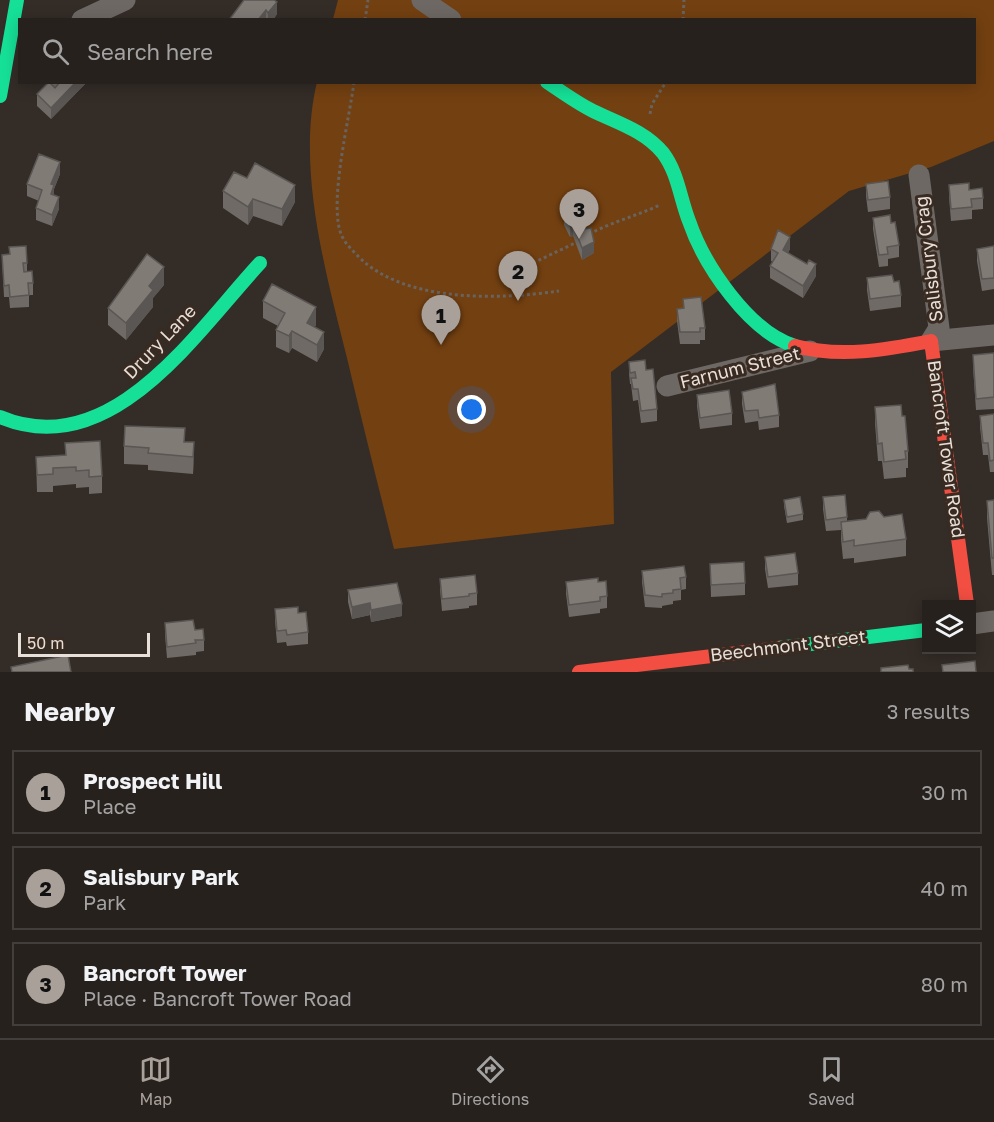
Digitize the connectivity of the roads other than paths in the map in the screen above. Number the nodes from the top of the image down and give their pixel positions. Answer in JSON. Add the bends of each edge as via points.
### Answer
{"nodes":[{"id":1,"x":17,"y":0,"type":"edge"},
{"id":2,"x":125,"y":0,"type":"edge"},
{"id":3,"x":422,"y":0,"type":"edge"},
{"id":4,"x":86,"y":18,"type":"edge"},
{"id":5,"x":448,"y":18,"type":"edge"},
{"id":6,"x":14,"y":50,"type":"edge"},
{"id":7,"x":550,"y":84,"type":"edge"},
{"id":8,"x":0,"y":96,"type":"edge"},
{"id":9,"x":919,"y":175,"type":"dead end"},
{"id":10,"x":260,"y":263,"type":"dead end"},
{"id":11,"x":994,"y":335,"type":"edge"},
{"id":12,"x":931,"y":341,"type":"junction"},
{"id":13,"x":813,"y":350,"type":"junction"},
{"id":14,"x":667,"y":386,"type":"dead end"},
{"id":15,"x":0,"y":417,"type":"edge"},
{"id":16,"x":966,"y":600,"type":"edge"},
{"id":17,"x":994,"y":621,"type":"edge"},
{"id":18,"x":976,"y":623,"type":"edge"},
{"id":19,"x":922,"y":631,"type":"edge"},
{"id":20,"x":579,"y":672,"type":"edge"}],
"edges":[{"from":1,"to":6,"type":"street"},
{"from":2,"to":4,"type":"street"},
{"from":3,"to":5,"type":"street"},
{"from":6,"to":8,"type":"street"},
{"from":7,"to":13,"type":"street","name":"Bancroft Tower Road","via":[[644,136],[662,152],[672,166],[694,235],[713,270],[749,317],[774,338]]},
{"from":9,"to":12,"type":"street","name":"Salisbury Crag","via":[[939,328]]},
{"from":10,"to":15,"type":"street","name":"Drury Lane","via":[[156,376],[120,403],[79,421],[45,428]]},
{"from":11,"to":12,"type":"street"},
{"from":12,"to":13,"type":"street","name":"Bancroft Tower Road","via":[[862,351]]},
{"from":12,"to":16,"type":"street","name":"Bancroft Tower Road"},
{"from":13,"to":14,"type":"street","name":"Farnum Street"},
{"from":17,"to":18,"type":"street"},
{"from":19,"to":20,"type":"street","name":"Beechmont Street"}]}
